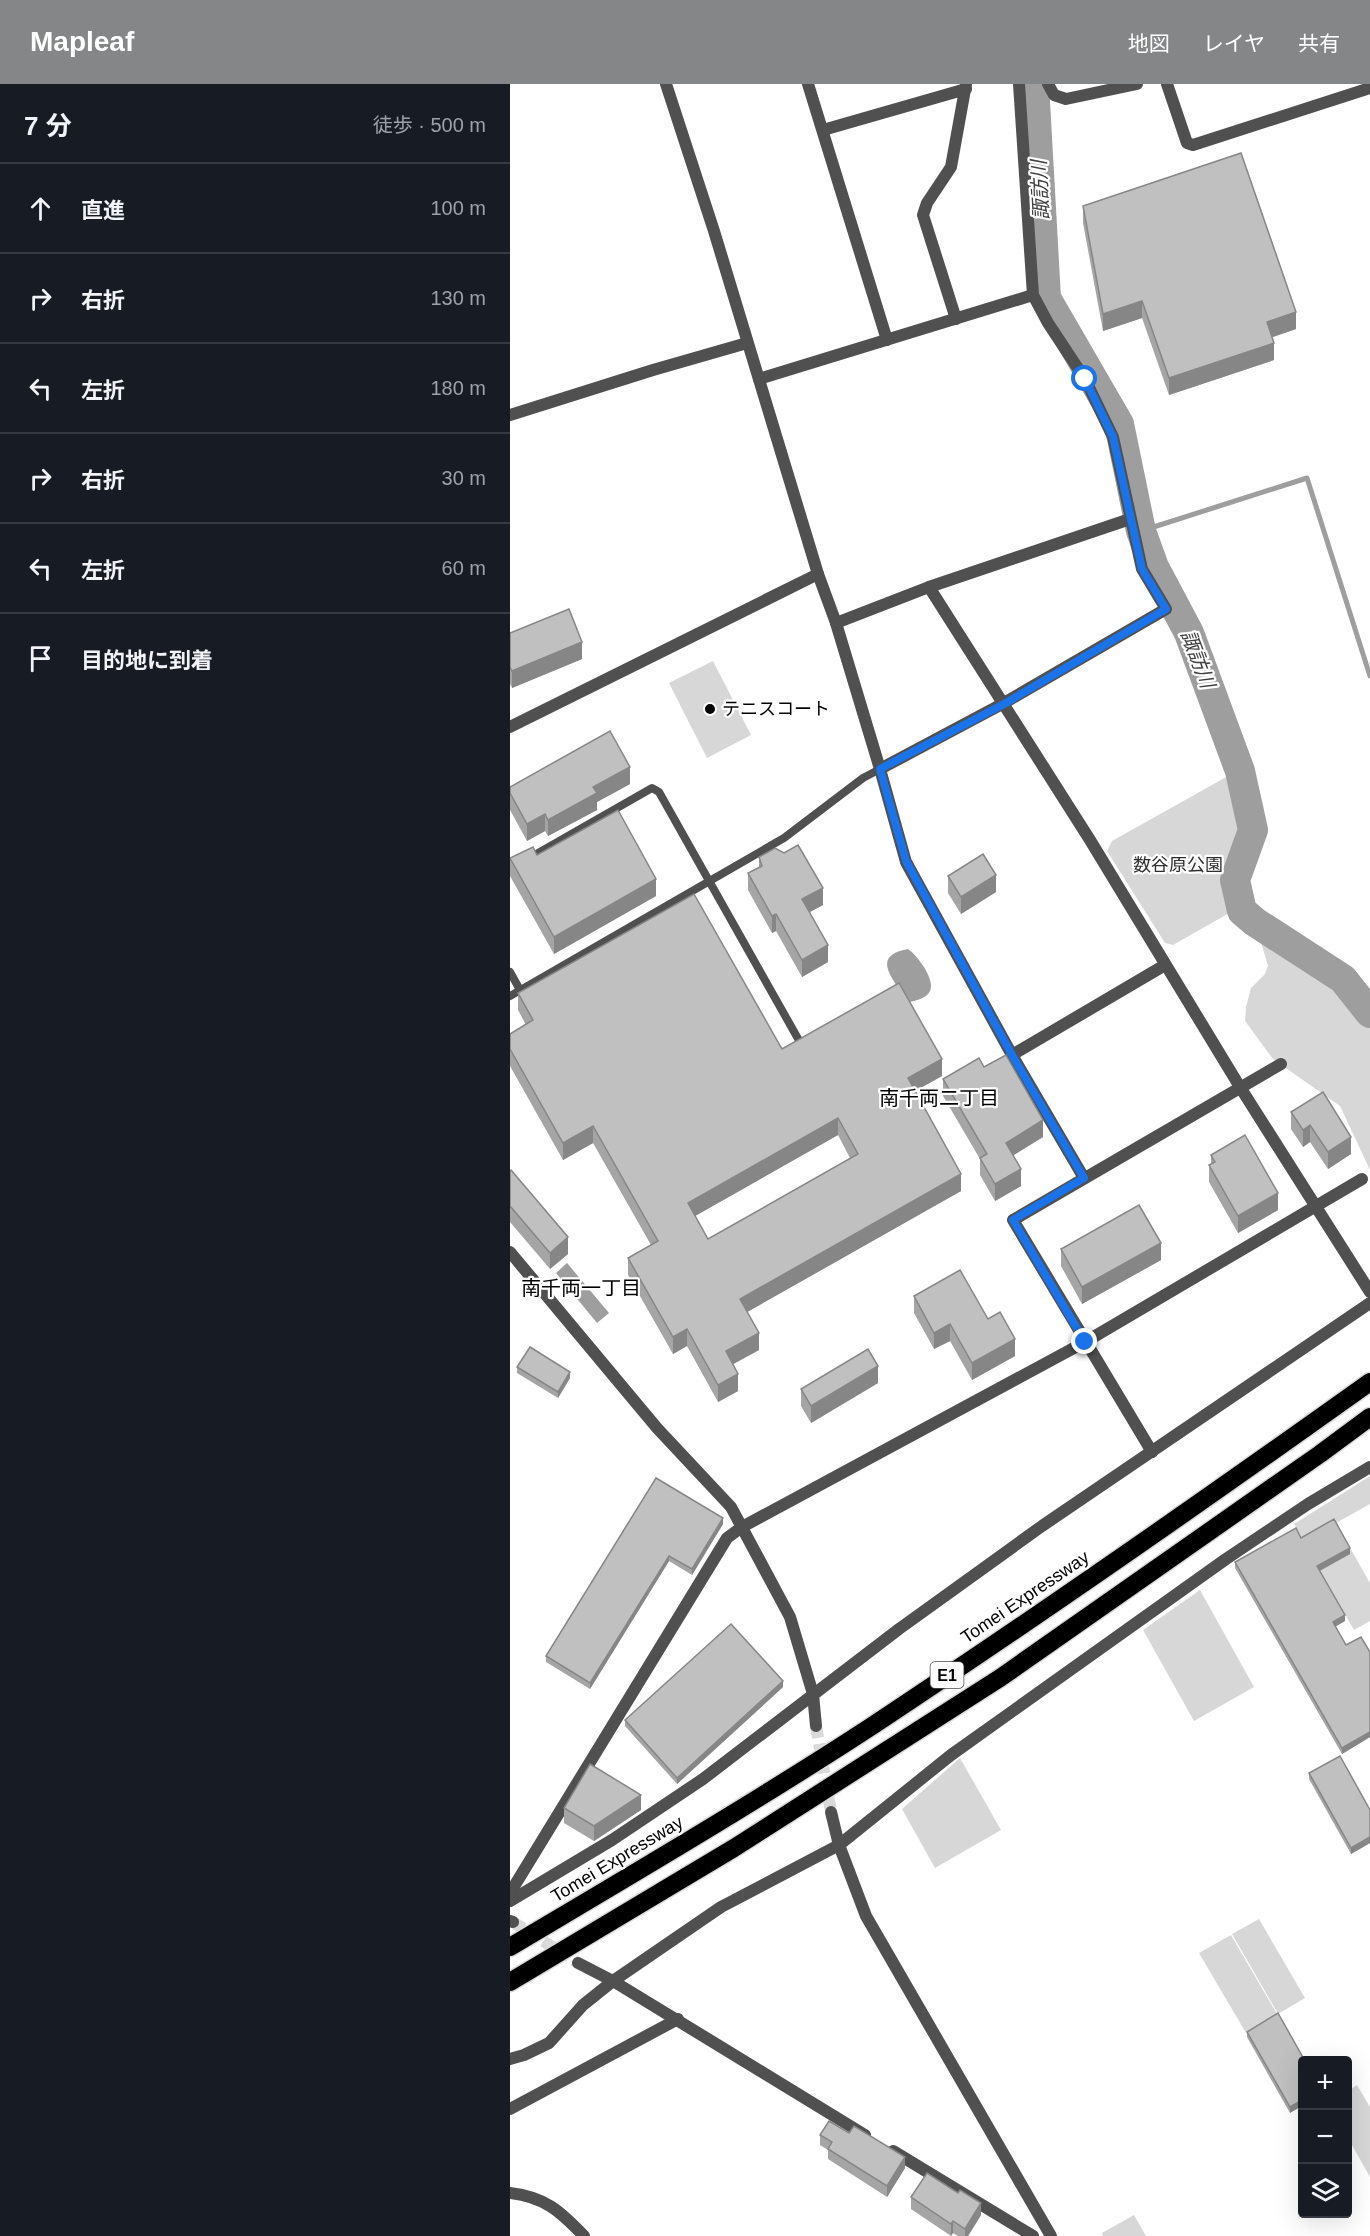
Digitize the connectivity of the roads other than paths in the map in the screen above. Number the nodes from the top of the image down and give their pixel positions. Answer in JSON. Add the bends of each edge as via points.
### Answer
{"nodes":[{"id":1,"x":666,"y":84,"type":"edge"},
{"id":2,"x":808,"y":84,"type":"edge"},
{"id":3,"x":1019,"y":84,"type":"edge"},
{"id":4,"x":1048,"y":84,"type":"edge"},
{"id":5,"x":1137,"y":84,"type":"edge"},
{"id":6,"x":1167,"y":84,"type":"edge"},
{"id":7,"x":966,"y":87,"type":"edge"},
{"id":8,"x":1370,"y":88,"type":"edge"},
{"id":9,"x":823,"y":130,"type":"junction"},
{"id":10,"x":1033,"y":295,"type":"junction"},
{"id":11,"x":956,"y":319,"type":"junction"},
{"id":12,"x":887,"y":340,"type":"junction"},
{"id":13,"x":747,"y":343,"type":"junction"},
{"id":14,"x":759,"y":379,"type":"junction"},
{"id":15,"x":510,"y":415,"type":"edge"},
{"id":16,"x":1130,"y":519,"type":"junction"},
{"id":17,"x":818,"y":574,"type":"junction"},
{"id":18,"x":929,"y":587,"type":"junction"},
{"id":19,"x":836,"y":623,"type":"junction"},
{"id":20,"x":1004,"y":704,"type":"junction"},
{"id":21,"x":510,"y":727,"type":"edge"},
{"id":22,"x":880,"y":769,"type":"junction"},
{"id":23,"x":510,"y":868,"type":"edge"},
{"id":24,"x":710,"y":880,"type":"junction"},
{"id":25,"x":1166,"y":965,"type":"junction"},
{"id":26,"x":510,"y":972,"type":"edge"},
{"id":27,"x":520,"y":990,"type":"junction"},
{"id":28,"x":510,"y":996,"type":"edge"},
{"id":29,"x":801,"y":1044,"type":"edge"},
{"id":30,"x":1012,"y":1055,"type":"junction"},
{"id":31,"x":1281,"y":1064,"type":"dead end"},
{"id":32,"x":1240,"y":1087,"type":"junction"},
{"id":33,"x":1084,"y":1178,"type":"junction"},
{"id":34,"x":1362,"y":1179,"type":"dead end"},
{"id":35,"x":1316,"y":1207,"type":"junction"},
{"id":36,"x":510,"y":1252,"type":"edge"},
{"id":37,"x":1370,"y":1292,"type":"edge"},
{"id":38,"x":1370,"y":1304,"type":"edge"},
{"id":39,"x":1085,"y":1342,"type":"junction"},
{"id":40,"x":1370,"y":1382,"type":"edge"},
{"id":41,"x":1370,"y":1417,"type":"edge"},
{"id":42,"x":1152,"y":1452,"type":"junction"},
{"id":43,"x":1370,"y":1467,"type":"edge"},
{"id":44,"x":742,"y":1527,"type":"junction"},
{"id":45,"x":813,"y":1694,"type":"junction"},
{"id":46,"x":816,"y":1726,"type":"tunnel mouth"},
{"id":47,"x":831,"y":1812,"type":"tunnel mouth"},
{"id":48,"x":839,"y":1845,"type":"junction"},
{"id":49,"x":510,"y":1893,"type":"edge"},
{"id":50,"x":510,"y":1901,"type":"edge"},
{"id":51,"x":510,"y":1947,"type":"edge"},
{"id":52,"x":578,"y":1964,"type":"tunnel mouth"},
{"id":53,"x":613,"y":1981,"type":"junction"},
{"id":54,"x":510,"y":1982,"type":"edge"},
{"id":55,"x":678,"y":2019,"type":"junction"},
{"id":56,"x":510,"y":2059,"type":"edge"},
{"id":57,"x":510,"y":2109,"type":"edge"},
{"id":58,"x":510,"y":2193,"type":"edge"},
{"id":59,"x":584,"y":2236,"type":"edge"},
{"id":60,"x":1033,"y":2236,"type":"edge"},
{"id":61,"x":1051,"y":2236,"type":"edge"}],
"edges":[{"from":1,"to":13,"type":"street"},
{"from":2,"to":9,"type":"street"},
{"from":3,"to":10,"type":"street"},
{"from":4,"to":5,"type":"street","via":[[1054,95],[1066,99]]},
{"from":6,"to":8,"type":"street","via":[[1187,143],[1193,146]]},
{"from":7,"to":9,"type":"street"},
{"from":7,"to":11,"type":"street","via":[[951,167],[923,215]]},
{"from":9,"to":12,"type":"street"},
{"from":10,"to":11,"type":"street"},
{"from":10,"to":16,"type":"street","via":[[1085,379],[1113,437]]},
{"from":11,"to":12,"type":"street"},
{"from":12,"to":14,"type":"street"},
{"from":13,"to":14,"type":"street"},
{"from":13,"to":15,"type":"street"},
{"from":14,"to":17,"type":"street"},
{"from":16,"to":18,"type":"street"},
{"from":16,"to":20,"type":"street","via":[[1142,569],[1166,609]]},
{"from":17,"to":19,"type":"street"},
{"from":17,"to":21,"type":"street"},
{"from":18,"to":19,"type":"street"},
{"from":18,"to":20,"type":"street"},
{"from":19,"to":22,"type":"street"},
{"from":20,"to":22,"type":"street"},
{"from":20,"to":25,"type":"street"},
{"from":22,"to":24,"type":"lane","via":[[784,838]]},
{"from":22,"to":30,"type":"street","via":[[906,861]]},
{"from":23,"to":24,"type":"lane","via":[[652,788],[659,792]]},
{"from":24,"to":27,"type":"lane"},
{"from":24,"to":29,"type":"lane"},
{"from":25,"to":30,"type":"street"},
{"from":25,"to":32,"type":"street"},
{"from":26,"to":27,"type":"lane"},
{"from":27,"to":28,"type":"lane"},
{"from":30,"to":33,"type":"street"},
{"from":31,"to":32,"type":"street"},
{"from":32,"to":33,"type":"street"},
{"from":32,"to":35,"type":"street"},
{"from":33,"to":39,"type":"street","via":[[1013,1220]]},
{"from":34,"to":35,"type":"street"},
{"from":35,"to":37,"type":"street"},
{"from":35,"to":39,"type":"street"},
{"from":36,"to":44,"type":"street","via":[[657,1428],[731,1507]]},
{"from":38,"to":42,"type":"street"},
{"from":39,"to":42,"type":"street"},
{"from":39,"to":44,"type":"street"},
{"from":40,"to":51,"type":"highway","name":"Tomei Expressway","number":"E1","via":[[1193,1508],[872,1726]]},
{"from":41,"to":54,"type":"highway","number":"E1","via":[[1000,1678],[734,1848]]},
{"from":42,"to":45,"type":"street","via":[[1042,1526]]},
{"from":43,"to":48,"type":"street","via":[[1198,1579],[951,1755]]},
{"from":44,"to":45,"type":"street","via":[[790,1617]]},
{"from":44,"to":49,"type":"street","via":[[727,1538]]},
{"from":45,"to":46,"type":"street"},
{"from":45,"to":50,"type":"street","via":[[658,1810]]},
{"from":47,"to":48,"type":"street"},
{"from":48,"to":53,"type":"street","via":[[721,1907]]},
{"from":48,"to":61,"type":"street","via":[[866,1916]]},
{"from":52,"to":53,"type":"street"},
{"from":53,"to":55,"type":"street"},
{"from":53,"to":56,"type":"street","via":[[583,2005],[549,2043]]},
{"from":55,"to":57,"type":"street"},
{"from":55,"to":60,"type":"street"},
{"from":58,"to":59,"type":"street","via":[[554,2207]]}]}
